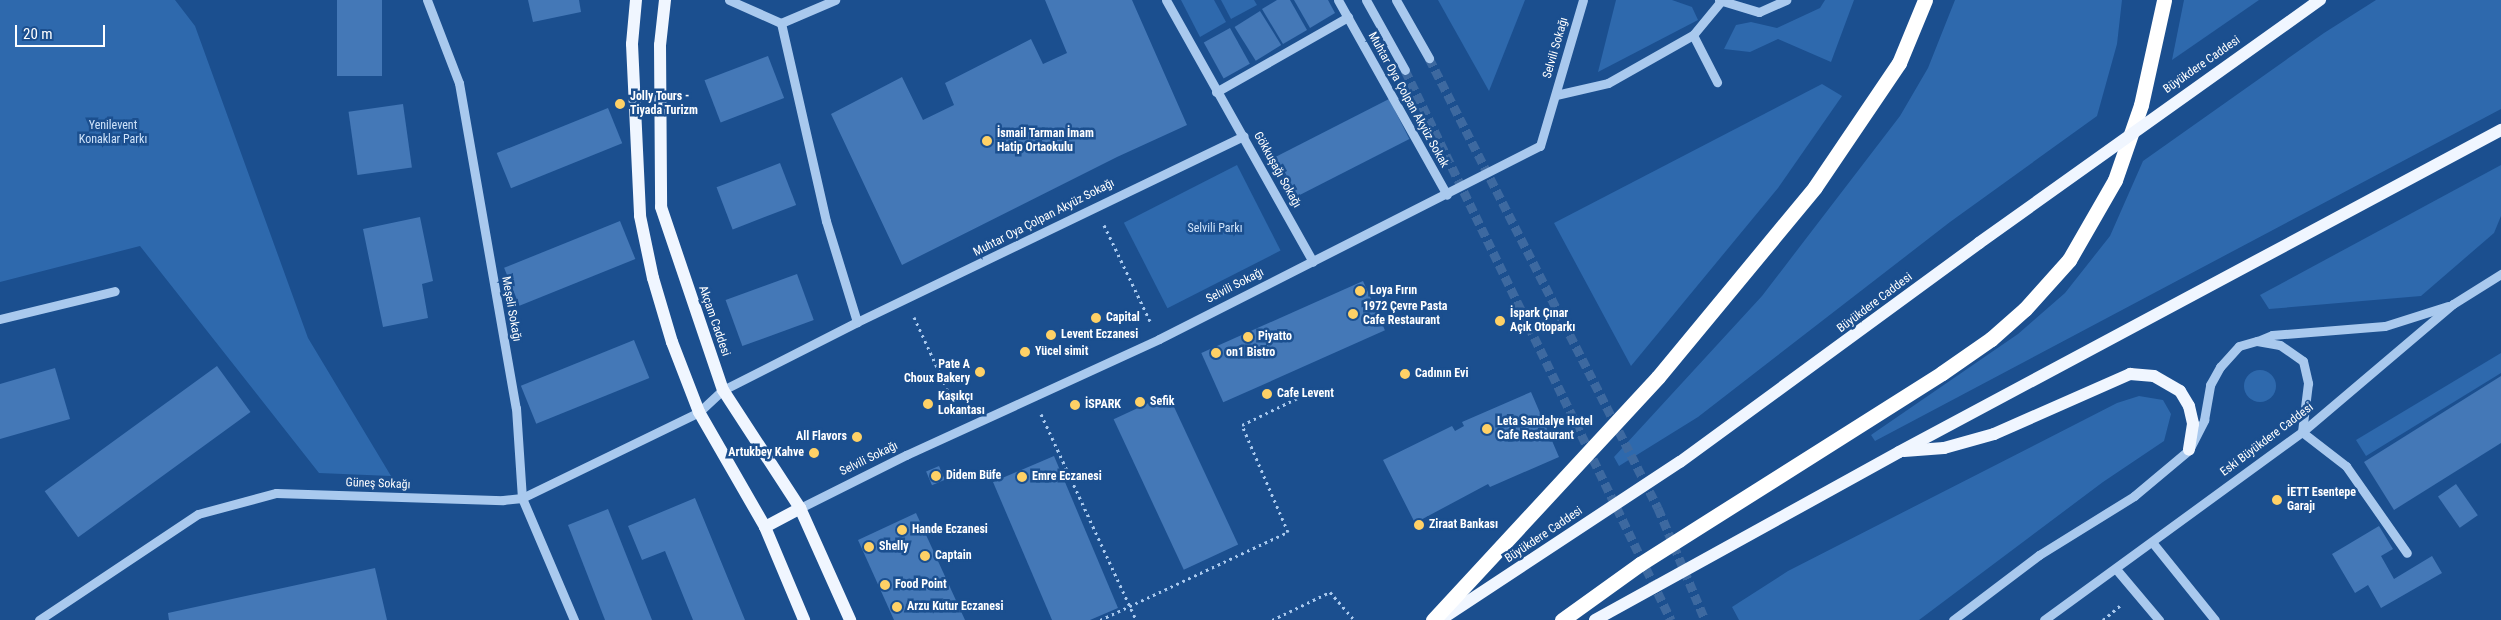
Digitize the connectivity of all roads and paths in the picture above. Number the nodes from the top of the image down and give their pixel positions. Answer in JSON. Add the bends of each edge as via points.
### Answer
{"nodes":[{"id":1,"x":427,"y":0,"type":"edge"},
{"id":2,"x":636,"y":0,"type":"edge"},
{"id":3,"x":665,"y":0,"type":"edge"},
{"id":4,"x":729,"y":0,"type":"edge"},
{"id":5,"x":835,"y":0,"type":"edge"},
{"id":6,"x":1166,"y":0,"type":"edge"},
{"id":7,"x":1338,"y":0,"type":"edge"},
{"id":8,"x":1366,"y":0,"type":"edge"},
{"id":9,"x":1396,"y":0,"type":"edge"},
{"id":10,"x":1583,"y":0,"type":"edge"},
{"id":11,"x":1720,"y":0,"type":"edge"},
{"id":12,"x":1786,"y":0,"type":"edge"},
{"id":13,"x":1925,"y":0,"type":"edge"},
{"id":14,"x":2164,"y":0,"type":"edge"},
{"id":15,"x":2320,"y":0,"type":"edge"},
{"id":16,"x":1348,"y":17,"type":"junction"},
{"id":17,"x":780,"y":23,"type":"junction"},
{"id":18,"x":1693,"y":35,"type":"junction"},
{"id":19,"x":1429,"y":58,"type":"tunnel mouth"},
{"id":20,"x":1406,"y":70,"type":"tunnel mouth"},
{"id":21,"x":1717,"y":82,"type":"dead end"},
{"id":22,"x":1216,"y":92,"type":"junction"},
{"id":23,"x":1556,"y":95,"type":"junction"},
{"id":24,"x":2501,"y":130,"type":"edge"},
{"id":25,"x":1244,"y":136,"type":"junction"},
{"id":26,"x":1447,"y":195,"type":"junction"},
{"id":27,"x":1096,"y":206,"type":"junction"},
{"id":28,"x":1313,"y":262,"type":"junction"},
{"id":29,"x":2501,"y":274,"type":"edge"},
{"id":30,"x":115,"y":290,"type":"dead end"},
{"id":31,"x":906,"y":300,"type":"junction"},
{"id":32,"x":2453,"y":304,"type":"junction"},
{"id":33,"x":0,"y":319,"type":"edge"},
{"id":34,"x":856,"y":322,"type":"junction"},
{"id":35,"x":1159,"y":339,"type":"junction"},
{"id":36,"x":2257,"y":341,"type":"junction"},
{"id":37,"x":724,"y":390,"type":"junction"},
{"id":38,"x":1314,"y":390,"type":"dead end"},
{"id":39,"x":1033,"y":397,"type":"junction"},
{"id":40,"x":699,"y":412,"type":"junction"},
{"id":41,"x":965,"y":428,"type":"junction"},
{"id":42,"x":2302,"y":432,"type":"junction"},
{"id":43,"x":2189,"y":450,"type":"junction"},
{"id":44,"x":1899,"y":452,"type":"junction"},
{"id":45,"x":522,"y":498,"type":"junction"},
{"id":46,"x":800,"y":508,"type":"junction"},
{"id":47,"x":765,"y":527,"type":"junction"},
{"id":48,"x":2152,"y":542,"type":"junction"},
{"id":49,"x":2407,"y":552,"type":"dead end"},
{"id":50,"x":2116,"y":569,"type":"junction"},
{"id":51,"x":1131,"y":606,"type":"junction"},
{"id":52,"x":39,"y":620,"type":"edge"},
{"id":53,"x":574,"y":620,"type":"edge"},
{"id":54,"x":804,"y":620,"type":"edge"},
{"id":55,"x":850,"y":620,"type":"edge"},
{"id":56,"x":1100,"y":620,"type":"edge"},
{"id":57,"x":1136,"y":620,"type":"edge"},
{"id":58,"x":1272,"y":620,"type":"edge"},
{"id":59,"x":1354,"y":620,"type":"edge"},
{"id":60,"x":1433,"y":620,"type":"edge"},
{"id":61,"x":1440,"y":620,"type":"edge"},
{"id":62,"x":1562,"y":620,"type":"edge"},
{"id":63,"x":1595,"y":620,"type":"edge"},
{"id":64,"x":1953,"y":620,"type":"edge"},
{"id":65,"x":2044,"y":620,"type":"edge"},
{"id":66,"x":2159,"y":620,"type":"edge"},
{"id":67,"x":2214,"y":620,"type":"edge"}],
"edges":[{"from":1,"to":45,"type":"street","name":"Meşeli Sokağı","via":[[459,83],[516,408]]},
{"from":2,"to":40,"type":"main road","via":[[632,44],[640,216],[653,278],[672,342]]},
{"from":3,"to":37,"type":"main road","name":"Akçam Caddesi","via":[[660,45],[661,207]]},
{"from":4,"to":17,"type":"street"},
{"from":5,"to":17,"type":"street"},
{"from":6,"to":22,"type":"street","name":"Gökkuşağı Sokağı"},
{"from":7,"to":16,"type":"street","name":"Muhtar Oya Çolpan Akyüz Sokak"},
{"from":8,"to":20,"type":"street"},
{"from":9,"to":19,"type":"street"},
{"from":10,"to":23,"type":"street","name":"Selvili Sokağı"},
{"from":11,"to":12,"type":"street","via":[[1759,12]]},
{"from":11,"to":18,"type":"street"},
{"from":13,"to":60,"type":"highway","via":[[1899,62],[1815,187],[1658,377]]},
{"from":14,"to":62,"type":"highway","via":[[2141,105],[2115,180],[2069,260],[2025,310],[1991,340],[1942,373],[1640,564]]},
{"from":15,"to":61,"type":"main road","name":"Büyükdere Caddesi","bridge":true,"via":[[1979,243],[1680,462]]},
{"from":16,"to":22,"type":"street"},
{"from":16,"to":26,"type":"street","name":"Muhtar Oya Çolpan Akyüz Sokak"},
{"from":17,"to":34,"type":"street","via":[[826,221]]},
{"from":18,"to":21,"type":"street"},
{"from":18,"to":23,"type":"street","via":[[1608,83]]},
{"from":22,"to":25,"type":"street","name":"Gökkuşağı Sokağı"},
{"from":23,"to":26,"type":"street","name":"Selvili Sokağı","via":[[1540,146]]},
{"from":24,"to":44,"type":"main road"},
{"from":25,"to":27,"type":"street","name":"Muhtar Oya Çolpan Akyüz Sokağı"},
{"from":25,"to":28,"type":"street","name":"Gökkuşağı Sokağı"},
{"from":26,"to":28,"type":"street","name":"Selvili Sokağı"},
{"from":27,"to":31,"type":"street","name":"Muhtar Oya Çolpan Akyüz Sokağı"},
{"from":27,"to":35,"type":"path"},
{"from":28,"to":35,"type":"street","name":"Selvili Sokağı"},
{"from":29,"to":32,"type":"street","name":"Eski Büyükdere Caddesi"},
{"from":30,"to":33,"type":"street"},
{"from":31,"to":34,"type":"street","name":"Muhtar Oya Çolpan Akyüz Sokağı"},
{"from":31,"to":41,"type":"path"},
{"from":32,"to":36,"type":"street","via":[[2385,326],[2272,335]]},
{"from":32,"to":42,"type":"street","name":"Eski Büyükdere Caddesi"},
{"from":34,"to":37,"type":"street","name":"Muhtar Oya Çolpan Akyüz Sokağı"},
{"from":35,"to":39,"type":"street","name":"Selvili Sokağı"},
{"from":36,"to":42,"type":"street","via":[[2280,345],[2303,360],[2308,383]]},
{"from":36,"to":43,"type":"street","via":[[2239,346],[2220,367],[2210,385],[2204,420]]},
{"from":37,"to":40,"type":"street","name":"Güneş Sokağı"},
{"from":37,"to":46,"type":"main road","name":"Akçam Caddesi"},
{"from":38,"to":51,"type":"path","via":[[1242,425],[1288,532]]},
{"from":39,"to":41,"type":"street","name":"Selvili Sokağı"},
{"from":39,"to":51,"type":"path"},
{"from":40,"to":45,"type":"street","name":"Güneş Sokağı"},
{"from":40,"to":47,"type":"main road"},
{"from":41,"to":46,"type":"street","name":"Selvili Sokağı"},
{"from":42,"to":48,"type":"street","name":"Eski Büyükdere Caddesi"},
{"from":42,"to":49,"type":"street","via":[[2346,466]]},
{"from":43,"to":44,"type":"main road","via":[[2193,424],[2189,406],[2180,391],[2154,376],[2130,374],[1994,434],[1944,448]]},
{"from":43,"to":64,"type":"street","via":[[2134,496],[2040,555]]},
{"from":44,"to":63,"type":"main road"},
{"from":45,"to":52,"type":"street","name":"Güneş Sokağı","via":[[276,493],[198,514]]},
{"from":45,"to":53,"type":"street","name":"Meşeli Sokağı"},
{"from":46,"to":47,"type":"main road"},
{"from":46,"to":55,"type":"main road","name":"Akçam Caddesi"},
{"from":47,"to":54,"type":"main road"},
{"from":48,"to":50,"type":"street","name":"Eski Büyükdere Caddesi"},
{"from":48,"to":67,"type":"street"},
{"from":50,"to":65,"type":"street","name":"Eski Büyükdere Caddesi"},
{"from":50,"to":66,"type":"street"},
{"from":51,"to":56,"type":"path"},
{"from":51,"to":57,"type":"path"},
{"from":58,"to":59,"type":"path","via":[[1330,592]]}]}
